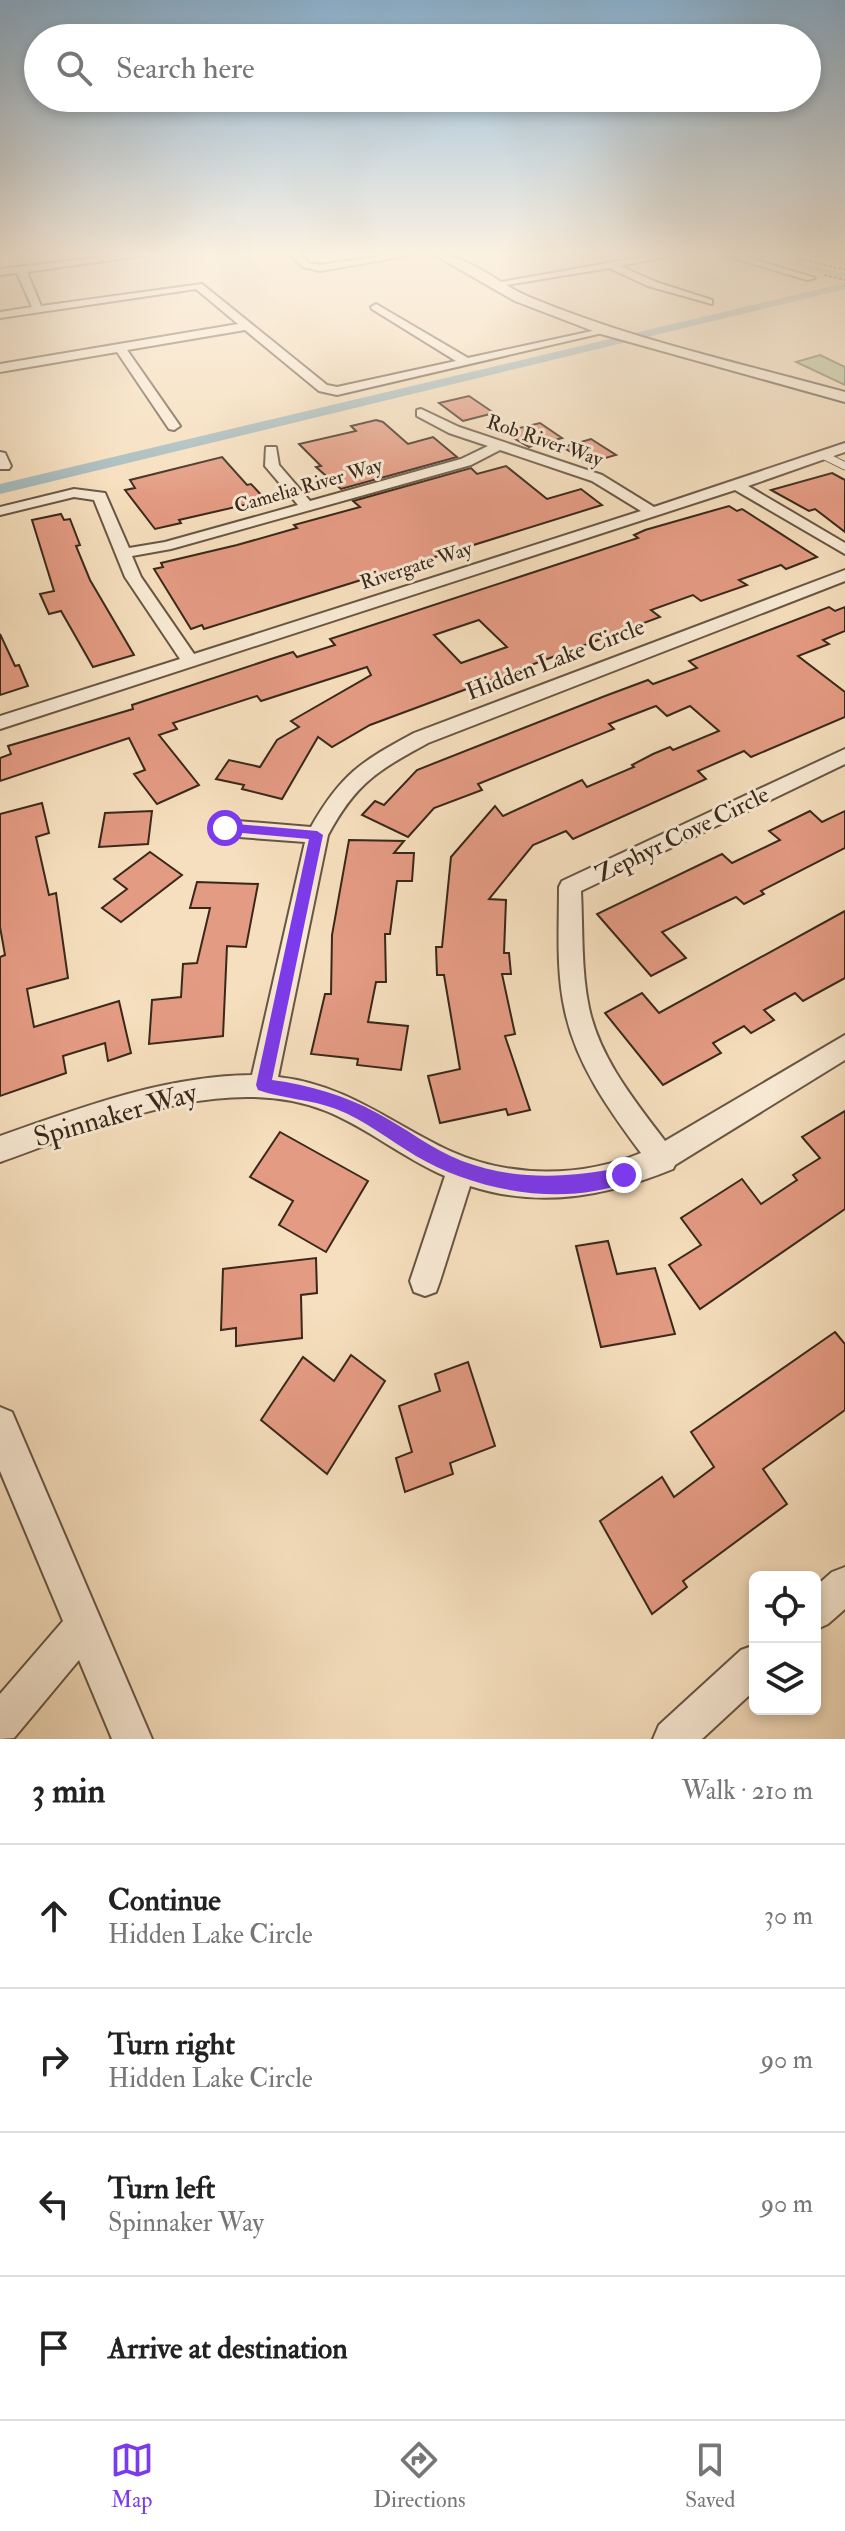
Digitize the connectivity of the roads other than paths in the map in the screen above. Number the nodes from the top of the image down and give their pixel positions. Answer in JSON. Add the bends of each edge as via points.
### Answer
{"nodes":[{"id":1,"x":194,"y":335,"type":"edge"},
{"id":2,"x":259,"y":335,"type":"edge"},
{"id":3,"x":422,"y":335,"type":"edge"},
{"id":4,"x":603,"y":335,"type":"edge"},
{"id":5,"x":620,"y":335,"type":"edge"},
{"id":6,"x":120,"y":348,"type":"junction"},
{"id":7,"x":467,"y":363,"type":"junction"},
{"id":8,"x":0,"y":368,"type":"edge"},
{"id":9,"x":845,"y":397,"type":"edge"},
{"id":10,"x":421,"y":413,"type":"dead end"},
{"id":11,"x":174,"y":426,"type":"dead end"},
{"id":12,"x":499,"y":445,"type":"junction"},
{"id":13,"x":845,"y":447,"type":"edge"},
{"id":14,"x":271,"y":450,"type":"dead end"},
{"id":15,"x":825,"y":456,"type":"junction"},
{"id":16,"x":845,"y":466,"type":"edge"},
{"id":17,"x":736,"y":485,"type":"junction"},
{"id":18,"x":307,"y":506,"type":"junction"},
{"id":19,"x":0,"y":511,"type":"edge"},
{"id":20,"x":653,"y":512,"type":"junction"},
{"id":21,"x":845,"y":549,"type":"edge"},
{"id":22,"x":124,"y":553,"type":"junction"},
{"id":23,"x":845,"y":575,"type":"edge"},
{"id":24,"x":190,"y":661,"type":"junction"},
{"id":25,"x":0,"y":723,"type":"edge"},
{"id":26,"x":845,"y":756,"type":"edge"},
{"id":27,"x":225,"y":828,"type":"dead end"},
{"id":28,"x":317,"y":835,"type":"junction"},
{"id":29,"x":845,"y":1046,"type":"edge"},
{"id":30,"x":263,"y":1085,"type":"junction"},
{"id":31,"x":0,"y":1149,"type":"edge"},
{"id":32,"x":663,"y":1160,"type":"junction"},
{"id":33,"x":461,"y":1169,"type":"junction"},
{"id":34,"x":425,"y":1281,"type":"dead end"},
{"id":35,"x":0,"y":1424,"type":"edge"},
{"id":36,"x":845,"y":1585,"type":"edge"},
{"id":37,"x":821,"y":1606,"type":"edge"},
{"id":38,"x":83,"y":1626,"type":"junction"},
{"id":39,"x":749,"y":1669,"type":"edge"},
{"id":40,"x":0,"y":1724,"type":"edge"},
{"id":41,"x":132,"y":1739,"type":"edge"},
{"id":42,"x":673,"y":1739,"type":"edge"}],
"edges":[{"from":1,"to":6,"type":"street"},
{"from":2,"to":7,"type":"street","via":[[330,390]]},
{"from":3,"to":7,"type":"street"},
{"from":4,"to":7,"type":"street"},
{"from":5,"to":9,"type":"street"},
{"from":6,"to":8,"type":"street"},
{"from":6,"to":11,"type":"street"},
{"from":10,"to":12,"type":"street","name":"Rob River Way"},
{"from":12,"to":18,"type":"street","name":"Camelia River Way","via":[[466,462]]},
{"from":12,"to":20,"type":"street","name":"Rob River Way","via":[[597,478]]},
{"from":13,"to":15,"type":"street","name":"Rivergate Way"},
{"from":14,"to":18,"type":"street","via":[[272,466]]},
{"from":15,"to":16,"type":"lane"},
{"from":15,"to":17,"type":"street","name":"Rivergate Way"},
{"from":17,"to":20,"type":"street","name":"Rivergate Way"},
{"from":17,"to":21,"type":"street"},
{"from":18,"to":22,"type":"street","name":"Camelia River Way"},
{"from":19,"to":22,"type":"street","via":[[93,493],[104,500]]},
{"from":20,"to":24,"type":"street","name":"Rivergate Way"},
{"from":22,"to":24,"type":"street","via":[[133,577]]},
{"from":23,"to":28,"type":"street","name":"Hidden Lake Circle","via":[[401,747],[355,779]]},
{"from":24,"to":25,"type":"street","name":"Rivergate Way"},
{"from":26,"to":32,"type":"street","name":"Zephyr Cove Circle","via":[[570,887],[573,989],[581,1024],[616,1097]]},
{"from":27,"to":28,"type":"street"},
{"from":28,"to":30,"type":"street","name":"Hidden Lake Circle"},
{"from":29,"to":32,"type":"street","name":"Spinnaker Way"},
{"from":30,"to":31,"type":"street","name":"Spinnaker Way","via":[[161,1095]]},
{"from":30,"to":33,"type":"street","name":"Spinnaker Way","via":[[339,1103]]},
{"from":32,"to":33,"type":"street","name":"Spinnaker Way","via":[[582,1184],[537,1185]]},
{"from":33,"to":34,"type":"street"},
{"from":35,"to":38,"type":"street"},
{"from":36,"to":37,"type":"street"},
{"from":38,"to":40,"type":"street"},
{"from":38,"to":41,"type":"street"},
{"from":39,"to":42,"type":"street"}]}
